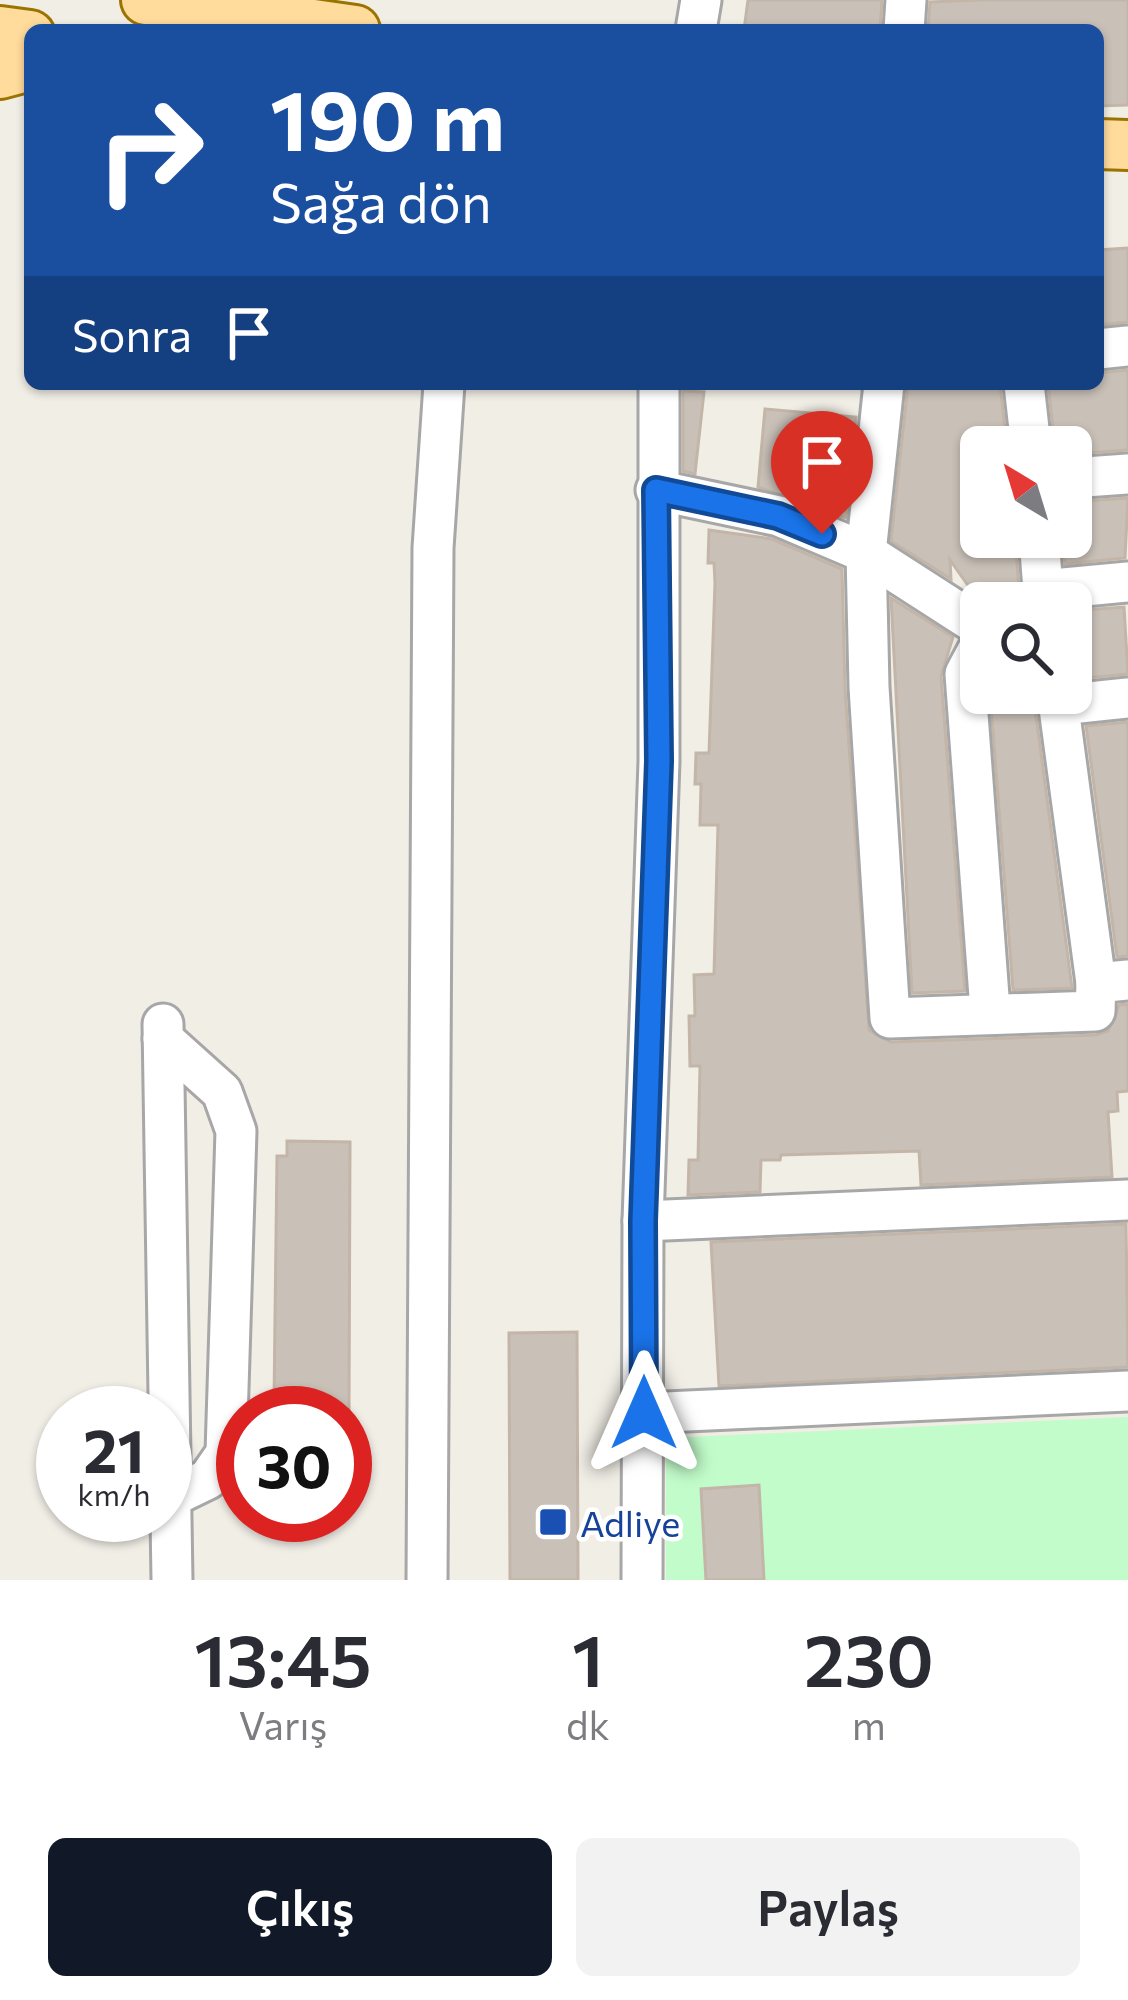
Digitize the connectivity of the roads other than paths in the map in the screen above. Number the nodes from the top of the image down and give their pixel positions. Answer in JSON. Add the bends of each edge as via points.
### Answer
{"nodes":[{"id":1,"x":146,"y":0,"type":"edge"},
{"id":2,"x":195,"y":4,"type":"edge"},
{"id":3,"x":318,"y":24,"type":"edge"},
{"id":4,"x":444,"y":390,"type":"edge"},
{"id":5,"x":659,"y":390,"type":"edge"},
{"id":6,"x":883,"y":390,"type":"edge"},
{"id":7,"x":1025,"y":390,"type":"edge"},
{"id":8,"x":1029,"y":426,"type":"edge"},
{"id":9,"x":1128,"y":474,"type":"edge"},
{"id":10,"x":1092,"y":477,"type":"edge"},
{"id":11,"x":656,"y":490,"type":"junction"},
{"id":12,"x":866,"y":553,"type":"junction"},
{"id":13,"x":1128,"y":582,"type":"edge"},
{"id":14,"x":1092,"y":588,"type":"edge"},
{"id":15,"x":960,"y":613,"type":"edge"},
{"id":16,"x":1128,"y":698,"type":"edge"},
{"id":17,"x":1092,"y":699,"type":"edge"},
{"id":18,"x":968,"y":714,"type":"edge"},
{"id":19,"x":1061,"y":714,"type":"edge"},
{"id":20,"x":1112,"y":982,"type":"edge"},
{"id":21,"x":990,"y":1010,"type":"junction"},
{"id":22,"x":1128,"y":1200,"type":"edge"},
{"id":23,"x":643,"y":1221,"type":"junction"},
{"id":24,"x":1128,"y":1391,"type":"edge"},
{"id":25,"x":644,"y":1413,"type":"junction"},
{"id":26,"x":171,"y":1497,"type":"joint"},
{"id":27,"x":172,"y":1542,"type":"edge"},
{"id":28,"x":172,"y":1580,"type":"edge"},
{"id":29,"x":427,"y":1580,"type":"edge"},
{"id":30,"x":642,"y":1580,"type":"edge"}],
"edges":[{"from":1,"to":2,"type":"main road"},
{"from":2,"to":3,"type":"main road"},
{"from":4,"to":29,"type":"street","via":[[433,548]]},
{"from":5,"to":11,"type":"street"},
{"from":6,"to":12,"type":"street"},
{"from":7,"to":8,"type":"street"},
{"from":9,"to":10,"type":"street"},
{"from":11,"to":12,"type":"street","via":[[778,516]]},
{"from":11,"to":23,"type":"street","via":[[659,761]]},
{"from":12,"to":15,"type":"street"},
{"from":12,"to":21,"type":"street","via":[[890,1018]]},
{"from":13,"to":14,"type":"street"},
{"from":16,"to":17,"type":"street"},
{"from":18,"to":21,"type":"street"},
{"from":19,"to":20,"type":"street"},
{"from":20,"to":21,"type":"street","via":[[1095,1010]]},
{"from":22,"to":23,"type":"street"},
{"from":23,"to":25,"type":"street"},
{"from":24,"to":25,"type":"street"},
{"from":25,"to":30,"type":"street"},
{"from":26,"to":26,"type":"street","via":[[163,1032],[222,1092],[236,1131],[226,1453],[208,1479]]},
{"from":27,"to":28,"type":"street"}]}
